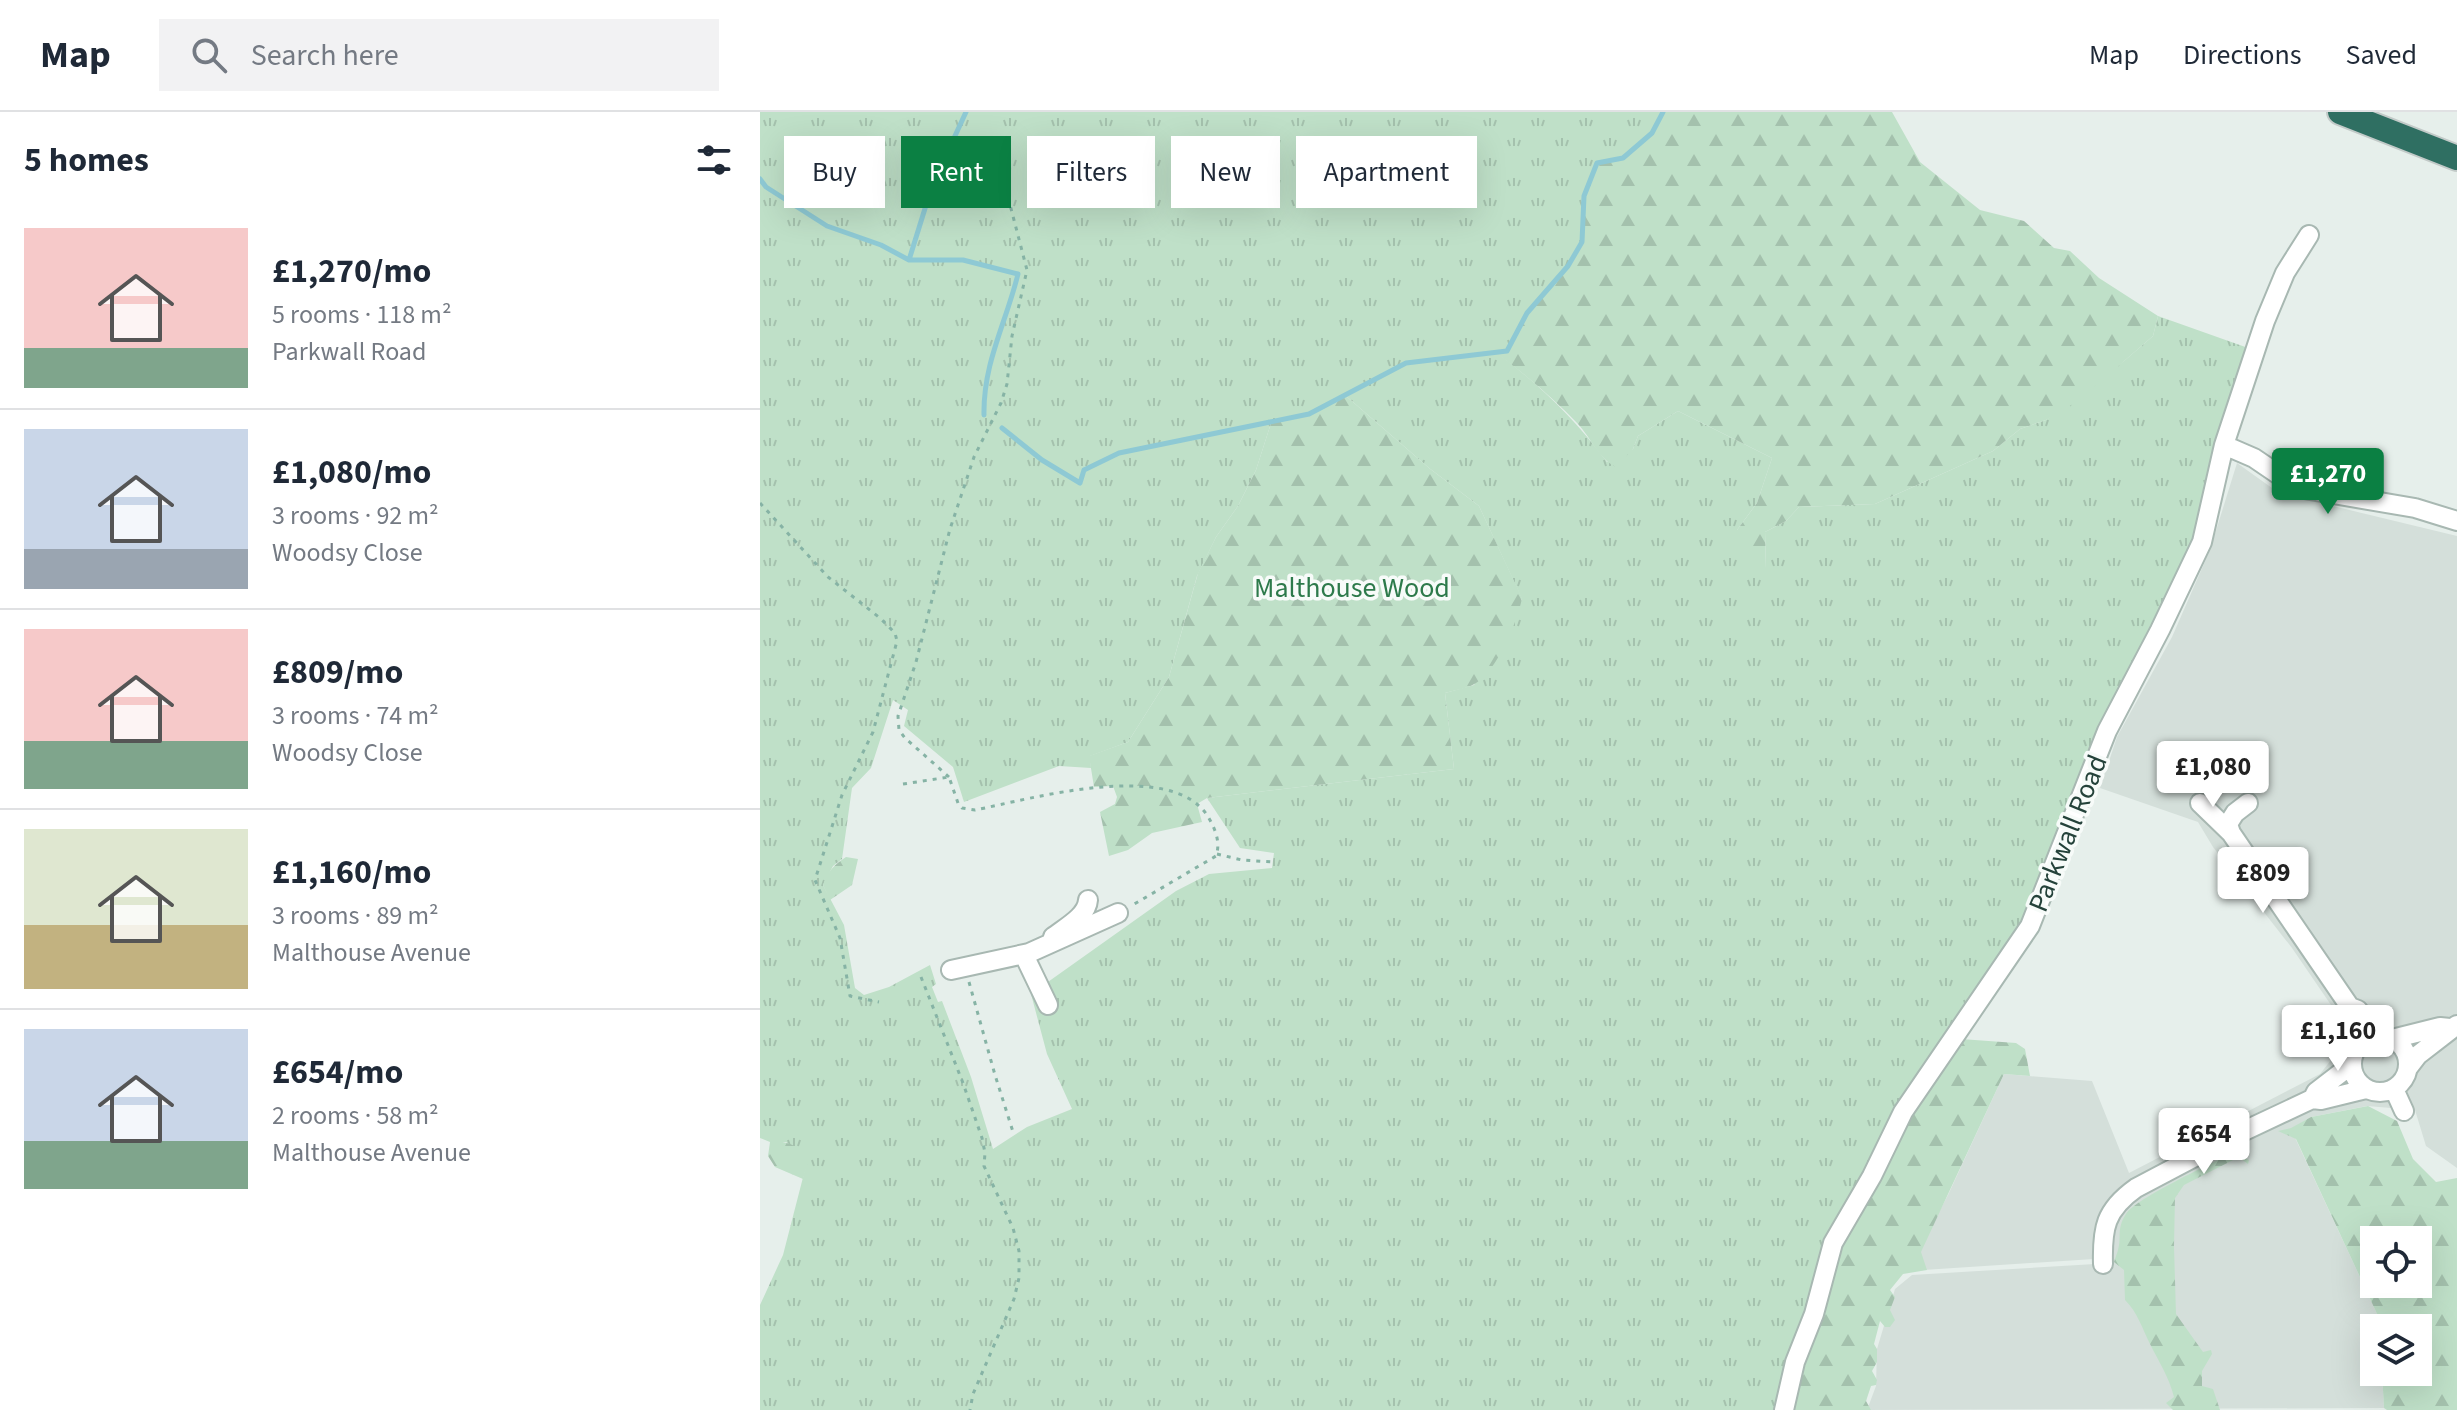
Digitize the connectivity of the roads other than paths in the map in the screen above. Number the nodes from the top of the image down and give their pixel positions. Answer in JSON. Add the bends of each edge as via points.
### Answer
{"nodes":[{"id":1,"x":2340,"y":112,"type":"edge"},
{"id":2,"x":2348,"y":112,"type":"edge"},
{"id":3,"x":2457,"y":146,"type":"edge"},
{"id":4,"x":2457,"y":158,"type":"edge"},
{"id":5,"x":2309,"y":235,"type":"dead end"},
{"id":6,"x":2224,"y":445,"type":"junction"},
{"id":7,"x":2457,"y":521,"type":"edge"},
{"id":8,"x":2200,"y":803,"type":"dead end"},
{"id":9,"x":2248,"y":803,"type":"dead end"},
{"id":10,"x":2231,"y":833,"type":"junction"},
{"id":11,"x":1088,"y":900,"type":"dead end"},
{"id":12,"x":1118,"y":913,"type":"road end"},
{"id":13,"x":1030,"y":952,"type":"junction"},
{"id":14,"x":958,"y":968,"type":"road end"},
{"id":15,"x":1048,"y":1005,"type":"dead end"},
{"id":16,"x":2350,"y":1007,"type":"junction"},
{"id":17,"x":2454,"y":1026,"type":"edge"},
{"id":18,"x":2384,"y":1038,"type":"junction"},
{"id":19,"x":2353,"y":1058,"type":"junction"},
{"id":20,"x":2408,"y":1068,"type":"junction"},
{"id":21,"x":2366,"y":1089,"type":"junction"},
{"id":22,"x":2394,"y":1089,"type":"junction"},
{"id":23,"x":2312,"y":1099,"type":"junction"},
{"id":24,"x":2404,"y":1111,"type":"dead end"},
{"id":25,"x":2103,"y":1264,"type":"dead end"},
{"id":26,"x":1784,"y":1410,"type":"edge"}],
"edges":[{"from":1,"to":4,"type":"highway"},
{"from":2,"to":3,"type":"highway"},
{"from":5,"to":6,"type":"street","name":"Parkwall Road","via":[[2285,273],[2265,321]]},
{"from":6,"to":7,"type":"street","via":[[2304,489],[2415,508]]},
{"from":6,"to":26,"type":"street","name":"Parkwall Road","via":[[2202,542],[2107,731],[2030,926],[1903,1112],[1833,1243]]},
{"from":8,"to":10,"type":"street"},
{"from":9,"to":10,"type":"street","via":[[2228,824]]},
{"from":10,"to":16,"type":"street"},
{"from":11,"to":13,"type":"street","via":[[1083,913]]},
{"from":12,"to":13,"type":"street"},
{"from":13,"to":14,"type":"street"},
{"from":13,"to":15,"type":"street"},
{"from":16,"to":18,"type":"street"},
{"from":16,"to":19,"type":"street"},
{"from":17,"to":18,"type":"street"},
{"from":17,"to":20,"type":"street"},
{"from":18,"to":19,"type":"street","via":[[2366,1038]]},
{"from":18,"to":20,"type":"street","via":[[2405,1050]]},
{"from":19,"to":21,"type":"street","via":[[2353,1075]]},
{"from":19,"to":23,"type":"street"},
{"from":20,"to":22,"type":"street"},
{"from":21,"to":22,"type":"street"},
{"from":21,"to":23,"type":"street"},
{"from":22,"to":24,"type":"street"},
{"from":23,"to":25,"type":"street","via":[[2122,1198],[2105,1228]]}]}
